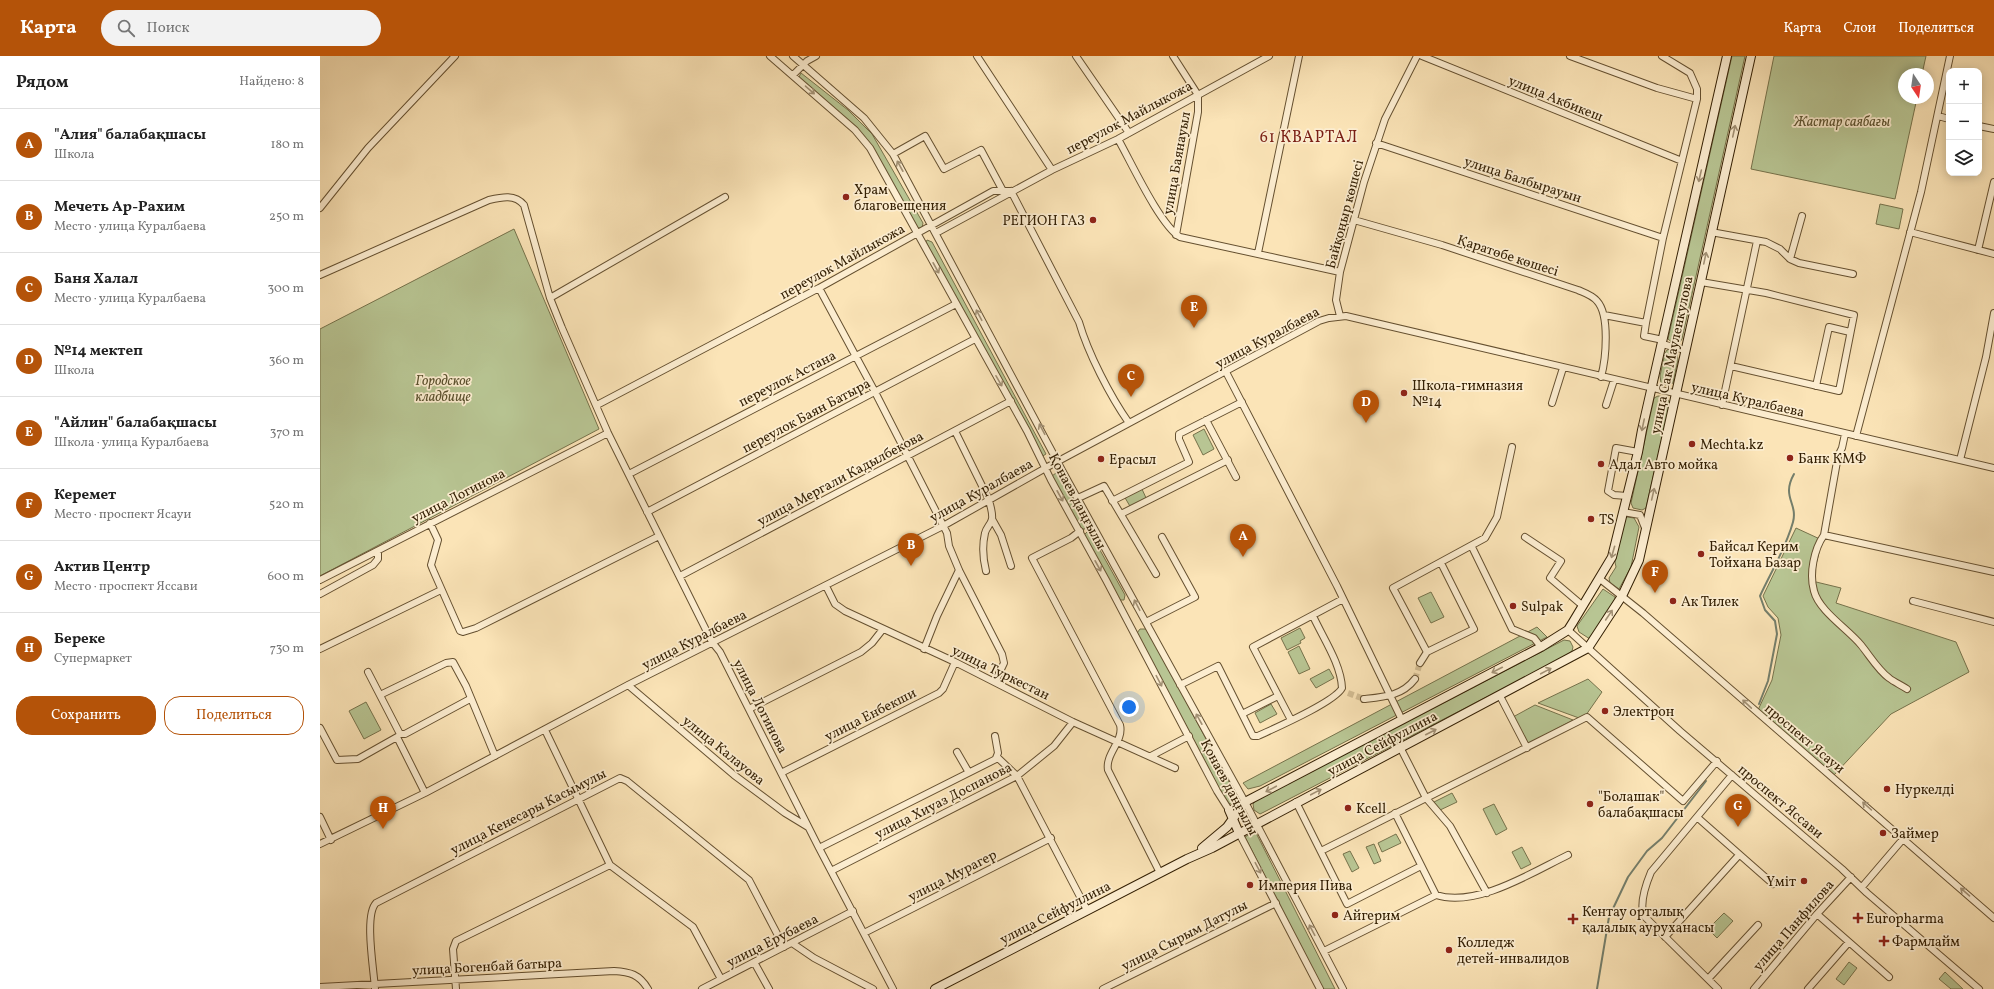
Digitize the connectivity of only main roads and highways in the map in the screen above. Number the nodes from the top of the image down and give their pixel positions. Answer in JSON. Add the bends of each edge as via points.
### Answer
{"nodes":[{"id":1,"x":1727,"y":56,"type":"edge"},
{"id":2,"x":1750,"y":56,"type":"edge"},
{"id":3,"x":1568,"y":630,"type":"joint"},
{"id":4,"x":1588,"y":648,"type":"joint"},
{"id":5,"x":1231,"y":814,"type":"junction"},
{"id":6,"x":1239,"y":833,"type":"junction"},
{"id":7,"x":1187,"y":859,"type":"junction"},
{"id":8,"x":935,"y":989,"type":"edge"}],
"edges":[{"from":1,"to":3,"type":"main road","name":"улица Сак Мауленкулова","one_way":true,"via":[[1612,557]]},
{"from":4,"to":2,"type":"main road","name":"улица Сак Мауленкулова","one_way":true,"via":[[1622,596],[1639,560]]},
{"from":3,"to":5,"type":"main road","name":"улица Сейфуллина","one_way":true,"via":[[1541,647],[1245,802]]},
{"from":6,"to":4,"type":"main road","name":"улица Сейфуллина","one_way":true},
{"from":5,"to":6,"type":"main road","name":"Қонаев даңғылы"},
{"from":5,"to":7,"type":"main road","name":"улица Сейфуллина","via":[[1227,827]]},
{"from":6,"to":7,"type":"main road","name":"улица Сейфуллина"},
{"from":7,"to":8,"type":"main road","name":"улица Сейфуллина"}]}
